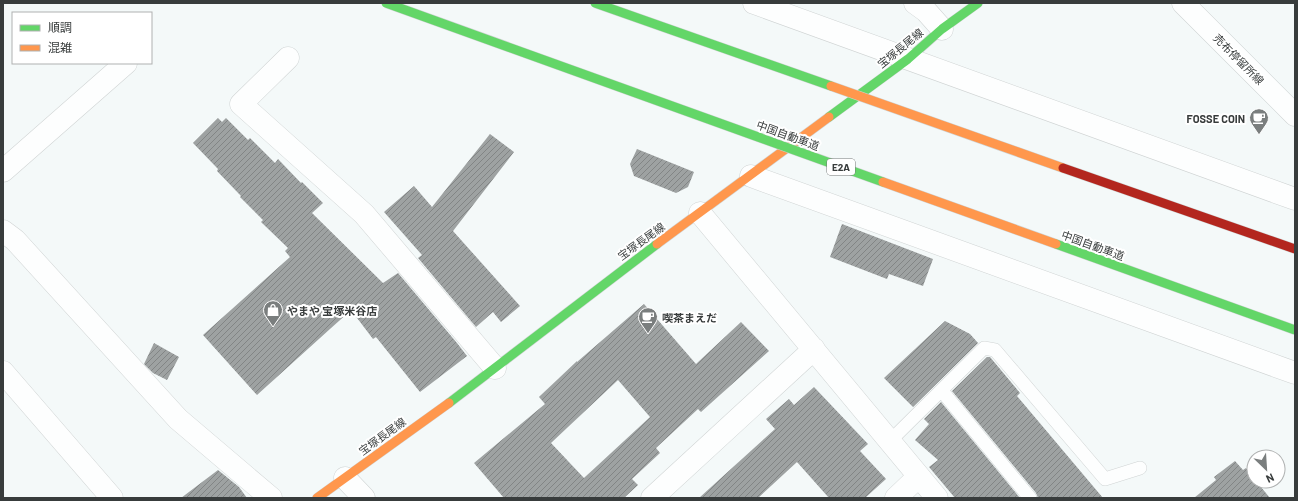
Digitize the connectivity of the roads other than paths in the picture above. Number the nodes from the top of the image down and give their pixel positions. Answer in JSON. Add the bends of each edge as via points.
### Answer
{"nodes":[{"id":1,"x":386,"y":3,"type":"edge"},
{"id":2,"x":595,"y":3,"type":"edge"},
{"id":3,"x":754,"y":3,"type":"edge"},
{"id":4,"x":915,"y":3,"type":"edge"},
{"id":5,"x":978,"y":3,"type":"edge"},
{"id":6,"x":1183,"y":3,"type":"edge"},
{"id":7,"x":942,"y":28,"type":"junction"},
{"id":8,"x":288,"y":58,"type":"dead end"},
{"id":9,"x":908,"y":59,"type":"junction"},
{"id":10,"x":125,"y":64,"type":"edge"},
{"id":11,"x":1295,"y":115,"type":"edge"},
{"id":12,"x":3,"y":171,"type":"edge"},
{"id":13,"x":751,"y":176,"type":"junction"},
{"id":14,"x":1295,"y":199,"type":"edge"},
{"id":15,"x":700,"y":213,"type":"junction"},
{"id":16,"x":3,"y":231,"type":"edge"},
{"id":17,"x":1295,"y":249,"type":"edge"},
{"id":18,"x":1295,"y":330,"type":"edge"},
{"id":19,"x":814,"y":349,"type":"junction"},
{"id":20,"x":495,"y":368,"type":"junction"},
{"id":21,"x":3,"y":372,"type":"edge"},
{"id":22,"x":1295,"y":373,"type":"edge"},
{"id":23,"x":942,"y":391,"type":"junction"},
{"id":24,"x":889,"y":442,"type":"junction"},
{"id":25,"x":1140,"y":468,"type":"dead end"},
{"id":26,"x":918,"y":477,"type":"junction"},
{"id":27,"x":345,"y":478,"type":"junction"},
{"id":28,"x":112,"y":498,"type":"edge"},
{"id":29,"x":271,"y":498,"type":"edge"},
{"id":30,"x":317,"y":498,"type":"edge"},
{"id":31,"x":364,"y":498,"type":"edge"},
{"id":32,"x":652,"y":498,"type":"edge"},
{"id":33,"x":896,"y":498,"type":"edge"},
{"id":34,"x":937,"y":498,"type":"edge"},
{"id":35,"x":1030,"y":498,"type":"edge"}],
"edges":[{"from":1,"to":18,"type":"main road","name":"中国自動車道","number":"E2A","bridge":true},
{"from":2,"to":17,"type":"main road","bridge":true},
{"from":3,"to":9,"type":"street"},
{"from":4,"to":7,"type":"street","via":[[926,10]]},
{"from":5,"to":7,"type":"main road","name":"宝塚長尾線"},
{"from":6,"to":11,"type":"street","name":"売布停留所線"},
{"from":7,"to":9,"type":"main road","name":"宝塚長尾線"},
{"from":8,"to":20,"type":"street","via":[[241,104],[364,214]]},
{"from":9,"to":13,"type":"main road","name":"宝塚長尾線"},
{"from":9,"to":14,"type":"street"},
{"from":10,"to":12,"type":"street"},
{"from":13,"to":15,"type":"main road","name":"宝塚長尾線"},
{"from":13,"to":22,"type":"street"},
{"from":15,"to":19,"type":"street"},
{"from":15,"to":20,"type":"main road","name":"宝塚長尾線"},
{"from":16,"to":29,"type":"street","via":[[15,240],[178,419]]},
{"from":19,"to":24,"type":"street"},
{"from":19,"to":32,"type":"street"},
{"from":20,"to":27,"type":"main road","name":"宝塚長尾線"},
{"from":21,"to":28,"type":"street"},
{"from":23,"to":24,"type":"lane"},
{"from":23,"to":25,"type":"lane","via":[[984,348],[995,350],[1105,479]]},
{"from":23,"to":35,"type":"lane"},
{"from":24,"to":26,"type":"street"},
{"from":26,"to":33,"type":"street"},
{"from":26,"to":34,"type":"street"},
{"from":27,"to":30,"type":"main road","name":"宝塚長尾線"},
{"from":27,"to":31,"type":"street"}]}
